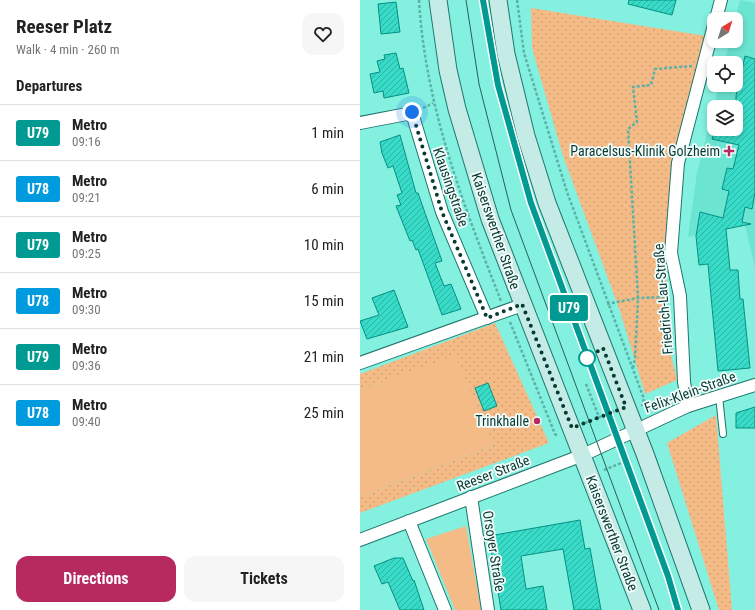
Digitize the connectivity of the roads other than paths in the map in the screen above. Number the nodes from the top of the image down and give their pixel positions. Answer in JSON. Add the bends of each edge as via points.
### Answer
{"nodes":[{"id":1,"x":438,"y":0,"type":"edge"},
{"id":2,"x":498,"y":0,"type":"edge"},
{"id":3,"x":721,"y":0,"type":"edge"},
{"id":4,"x":718,"y":12,"type":"edge"},
{"id":5,"x":708,"y":48,"type":"edge"},
{"id":6,"x":360,"y":123,"type":"edge"},
{"id":7,"x":522,"y":304,"type":"junction"},
{"id":8,"x":487,"y":318,"type":"junction"},
{"id":9,"x":360,"y":363,"type":"edge"},
{"id":10,"x":755,"y":385,"type":"edge"},
{"id":11,"x":719,"y":396,"type":"junction"},
{"id":12,"x":688,"y":406,"type":"junction"},
{"id":13,"x":635,"y":429,"type":"junction"},
{"id":14,"x":723,"y":434,"type":"dead end"},
{"id":15,"x":583,"y":455,"type":"junction"},
{"id":16,"x":471,"y":497,"type":"junction"},
{"id":17,"x":409,"y":521,"type":"junction"},
{"id":18,"x":360,"y":540,"type":"edge"},
{"id":19,"x":446,"y":610,"type":"edge"},
{"id":20,"x":488,"y":610,"type":"edge"},
{"id":21,"x":642,"y":610,"type":"edge"},
{"id":22,"x":701,"y":610,"type":"edge"}],
"edges":[{"from":1,"to":7,"type":"street","name":"Kaiserswerther Straße","via":[[448,70],[457,109],[490,218]]},
{"from":2,"to":13,"type":"street","via":[[506,54],[526,136],[548,203],[634,407]]},
{"from":3,"to":4,"type":"street"},
{"from":5,"to":12,"type":"street","name":"Friedrich-Lau-Straße","via":[[678,163],[671,252],[680,296],[684,382]]},
{"from":6,"to":8,"type":"street","name":"Klausingstraße","via":[[412,112],[442,212]]},
{"from":7,"to":8,"type":"street"},
{"from":7,"to":15,"type":"street","name":"Kaiserswerther Straße"},
{"from":8,"to":9,"type":"street"},
{"from":10,"to":11,"type":"street","name":"Felix-Klein-Straße"},
{"from":11,"to":12,"type":"street","name":"Felix-Klein-Straße"},
{"from":11,"to":14,"type":"lane"},
{"from":12,"to":13,"type":"street","name":"Felix-Klein-Straße"},
{"from":13,"to":15,"type":"street","name":"Reeser Straße"},
{"from":13,"to":22,"type":"street"},
{"from":15,"to":16,"type":"street","name":"Reeser Straße"},
{"from":15,"to":21,"type":"street","name":"Kaiserswerther Straße"},
{"from":16,"to":17,"type":"street","name":"Reeser Straße"},
{"from":16,"to":20,"type":"street","name":"Orsoyer Straße"},
{"from":17,"to":18,"type":"street","name":"Reeser Straße"},
{"from":17,"to":19,"type":"street"}]}
